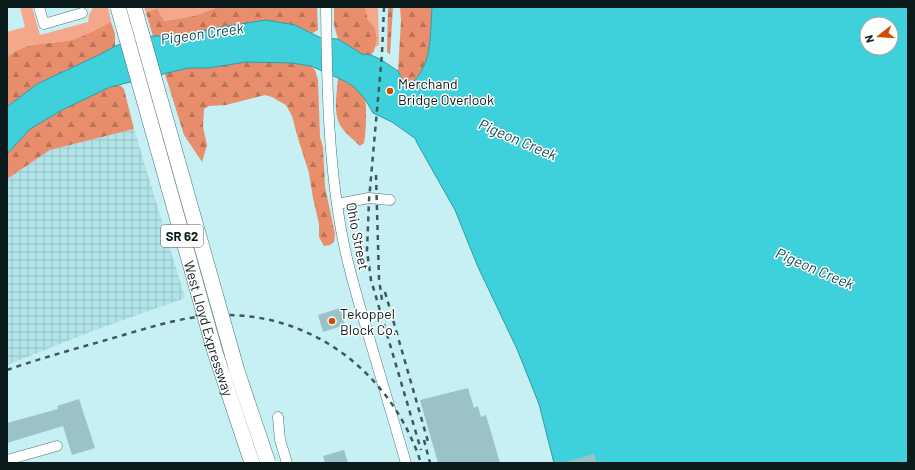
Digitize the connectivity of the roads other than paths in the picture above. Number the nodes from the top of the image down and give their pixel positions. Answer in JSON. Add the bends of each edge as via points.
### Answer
{"nodes":[{"id":1,"x":39,"y":7,"type":"edge"},
{"id":2,"x":118,"y":7,"type":"edge"},
{"id":3,"x":134,"y":7,"type":"edge"},
{"id":4,"x":326,"y":8,"type":"edge"},
{"id":5,"x":82,"y":13,"type":"dead end"},
{"id":6,"x":390,"y":200,"type":"dead end"},
{"id":7,"x":338,"y":204,"type":"junction"},
{"id":8,"x":278,"y":418,"type":"dead end"},
{"id":9,"x":57,"y":446,"type":"dead end"},
{"id":10,"x":7,"y":460,"type":"edge"},
{"id":11,"x":252,"y":463,"type":"edge"},
{"id":12,"x":268,"y":463,"type":"edge"},
{"id":13,"x":287,"y":463,"type":"edge"},
{"id":14,"x":406,"y":463,"type":"edge"}],
"edges":[{"from":1,"to":5,"type":"street","via":[[44,24]]},
{"from":2,"to":11,"type":"highway","name":"West Lloyd Expressway","number":"SR 62","bridge":true,"via":[[215,352]]},
{"from":3,"to":12,"type":"highway","name":"West Lloyd Expressway","number":"SR 62","bridge":true,"via":[[237,371]]},
{"from":4,"to":7,"type":"street","name":"Ohio Street","via":[[328,102]]},
{"from":6,"to":7,"type":"street","via":[[369,198]]},
{"from":7,"to":14,"type":"street","name":"Ohio Street","via":[[344,244],[356,293]]},
{"from":8,"to":13,"type":"street","via":[[280,440]]},
{"from":9,"to":10,"type":"street"}]}
